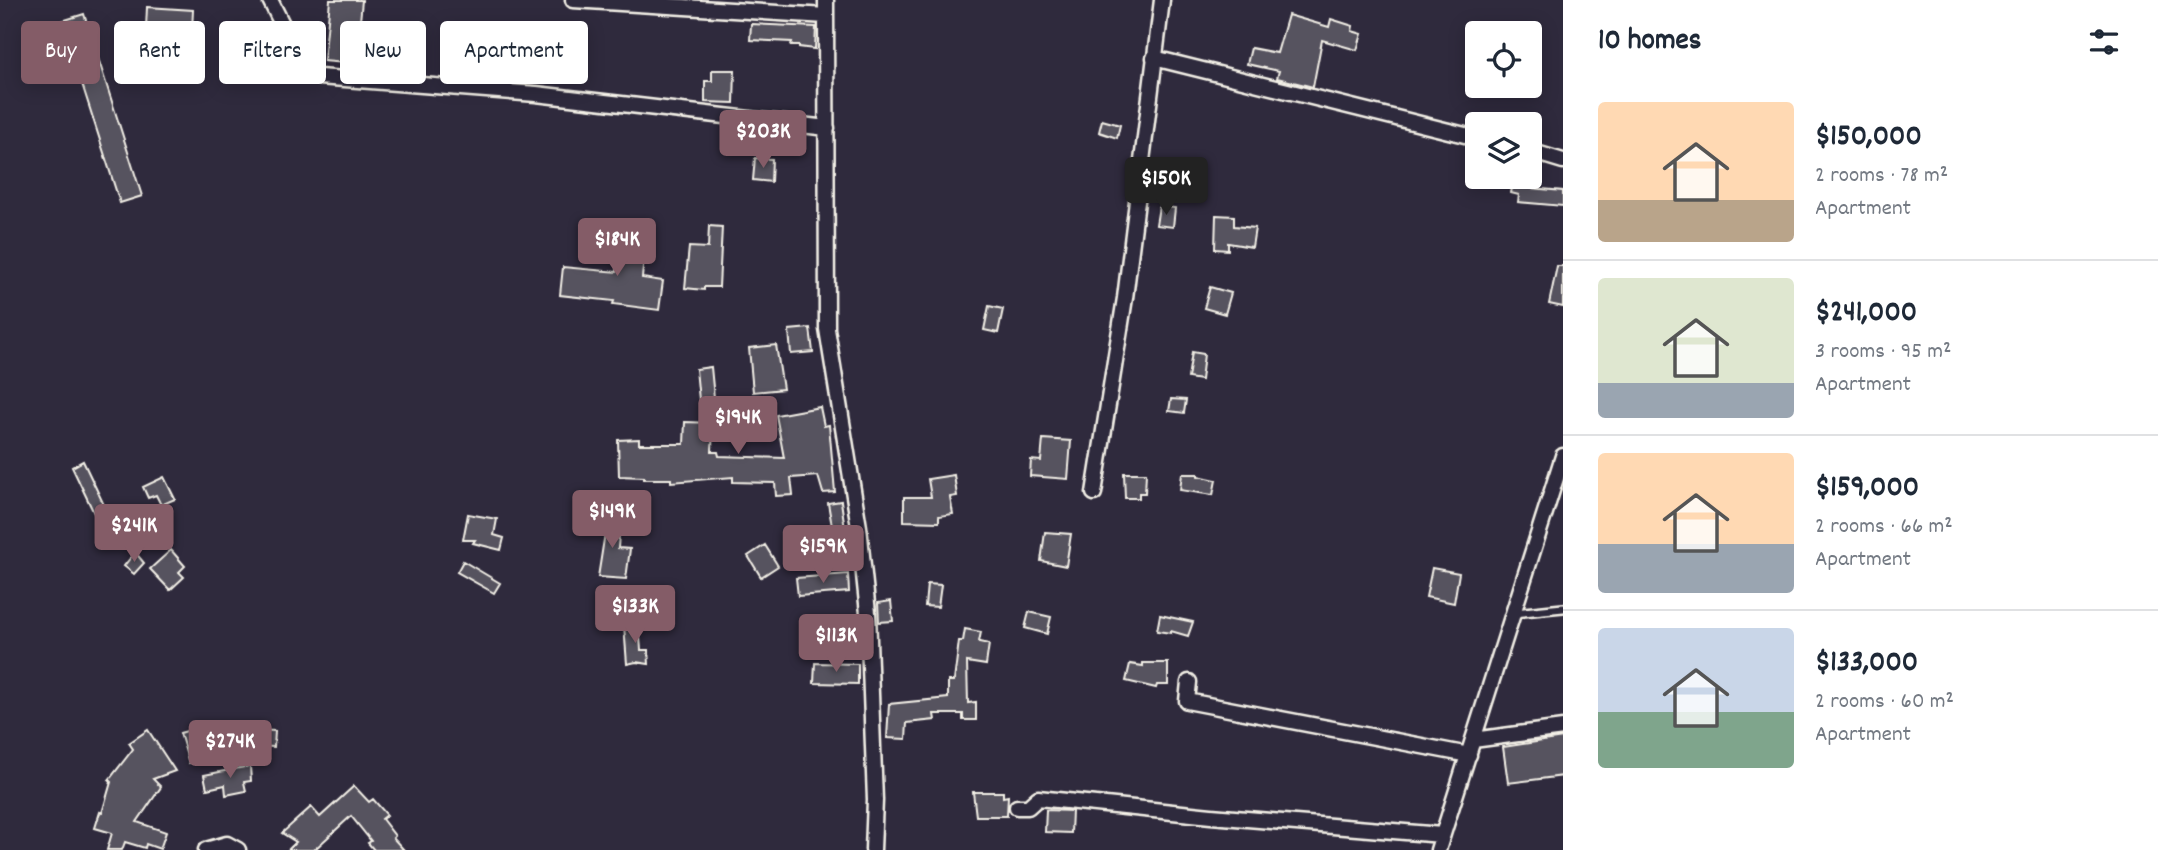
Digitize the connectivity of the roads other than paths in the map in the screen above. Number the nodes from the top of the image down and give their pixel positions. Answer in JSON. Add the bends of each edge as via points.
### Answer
{"nodes":[{"id":1,"x":270,"y":0,"type":"edge"},
{"id":2,"x":573,"y":0,"type":"edge"},
{"id":3,"x":826,"y":0,"type":"edge"},
{"id":4,"x":1162,"y":0,"type":"edge"},
{"id":5,"x":826,"y":16,"type":"junction"},
{"id":6,"x":1154,"y":58,"type":"junction"},
{"id":7,"x":827,"y":128,"type":"junction"},
{"id":8,"x":1465,"y":135,"type":"edge"},
{"id":9,"x":1542,"y":155,"type":"edge"},
{"id":10,"x":1563,"y":161,"type":"edge"},
{"id":11,"x":1563,"y":456,"type":"edge"},
{"id":12,"x":1094,"y":493,"type":"dead end"},
{"id":13,"x":1563,"y":608,"type":"edge"},
{"id":14,"x":1514,"y":613,"type":"junction"},
{"id":15,"x":1189,"y":682,"type":"dead end"},
{"id":16,"x":1563,"y":728,"type":"edge"},
{"id":17,"x":1473,"y":740,"type":"junction"},
{"id":18,"x":1469,"y":755,"type":"junction"},
{"id":19,"x":1017,"y":807,"type":"dead end"},
{"id":20,"x":1442,"y":835,"type":"junction"},
{"id":21,"x":206,"y":850,"type":"edge"},
{"id":22,"x":238,"y":850,"type":"edge"},
{"id":23,"x":873,"y":850,"type":"edge"},
{"id":24,"x":1438,"y":850,"type":"edge"}],
"edges":[{"from":1,"to":7,"type":"street","via":[[306,72],[319,77],[536,94]]},
{"from":2,"to":5,"type":"street"},
{"from":3,"to":5,"type":"street"},
{"from":4,"to":6,"type":"street"},
{"from":5,"to":7,"type":"street"},
{"from":6,"to":8,"type":"street"},
{"from":6,"to":12,"type":"street","via":[[1125,298]]},
{"from":7,"to":23,"type":"street","via":[[827,329],[869,613]]},
{"from":9,"to":10,"type":"street"},
{"from":11,"to":14,"type":"street"},
{"from":13,"to":14,"type":"lane"},
{"from":14,"to":17,"type":"street"},
{"from":15,"to":18,"type":"street","via":[[1187,701]]},
{"from":16,"to":17,"type":"street"},
{"from":17,"to":18,"type":"street"},
{"from":18,"to":20,"type":"street"},
{"from":19,"to":20,"type":"street","via":[[1028,807],[1038,798]]},
{"from":20,"to":24,"type":"street"},
{"from":21,"to":22,"type":"street","via":[[227,844]]}]}
